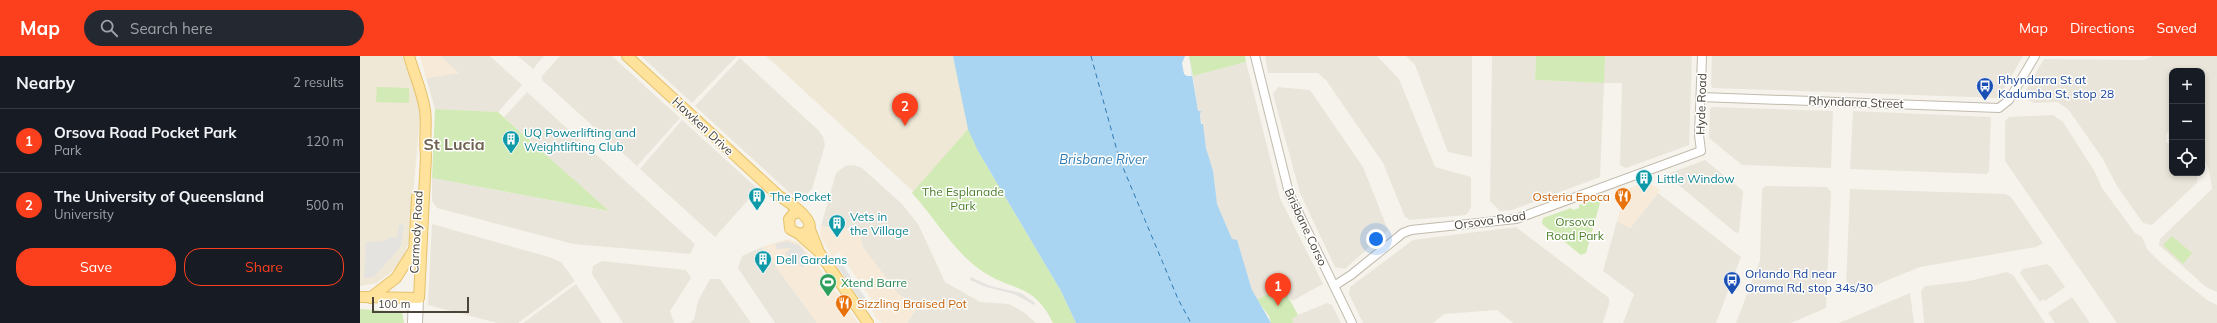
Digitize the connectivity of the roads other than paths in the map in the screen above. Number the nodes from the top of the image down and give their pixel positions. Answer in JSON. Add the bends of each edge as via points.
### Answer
{"nodes":[{"id":1,"x":409,"y":56,"type":"edge"},
{"id":2,"x":627,"y":56,"type":"edge"},
{"id":3,"x":1255,"y":56,"type":"edge"},
{"id":4,"x":1702,"y":56,"type":"edge"},
{"id":5,"x":2035,"y":56,"type":"edge"},
{"id":6,"x":1701,"y":97,"type":"junction"},
{"id":7,"x":424,"y":142,"type":"junction"},
{"id":8,"x":1701,"y":151,"type":"joint"},
{"id":9,"x":779,"y":196,"type":"junction"},
{"id":10,"x":799,"y":212,"type":"junction"},
{"id":11,"x":789,"y":219,"type":"junction"},
{"id":12,"x":808,"y":227,"type":"junction"},
{"id":13,"x":798,"y":234,"type":"junction"},
{"id":14,"x":415,"y":248,"type":"junction"},
{"id":15,"x":819,"y":252,"type":"junction"},
{"id":16,"x":1334,"y":286,"type":"junction"},
{"id":17,"x":365,"y":297,"type":"edge"},
{"id":18,"x":416,"y":298,"type":"junction"},
{"id":19,"x":412,"y":323,"type":"edge"},
{"id":20,"x":418,"y":323,"type":"edge"},
{"id":21,"x":868,"y":323,"type":"edge"},
{"id":22,"x":1352,"y":323,"type":"edge"}],
"edges":[{"from":1,"to":7,"type":"main road","name":"Carmody Road","via":[[422,92]]},
{"from":2,"to":9,"type":"main road","name":"Hawken Drive"},
{"from":3,"to":16,"type":"street","name":"Brisbane Corso","via":[[1289,194]]},
{"from":4,"to":6,"type":"street","name":"Hyde Road"},
{"from":5,"to":6,"type":"street","name":"Rhyndarra Street","via":[[2009,100],[1999,108]]},
{"from":6,"to":8,"type":"street","name":"Hyde Road"},
{"from":7,"to":14,"type":"main road","name":"Carmody Road","via":[[420,155]]},
{"from":7,"to":18,"type":"main road","name":"Carmody Road","via":[[426,156]]},
{"from":8,"to":16,"type":"street","name":"Orsova Road","via":[[1516,219],[1411,230],[1403,233]]},
{"from":9,"to":10,"type":"main road","name":"Hawken Drive"},
{"from":9,"to":11,"type":"main road","name":"Hawken Drive"},
{"from":10,"to":11,"type":"main road"},
{"from":10,"to":12,"type":"main road","name":"Hawken Drive","via":[[808,218]]},
{"from":11,"to":13,"type":"main road","name":"Hawken Drive","via":[[790,229]]},
{"from":12,"to":13,"type":"main road","via":[[805,232]]},
{"from":12,"to":15,"type":"main road","name":"Hawken Drive"},
{"from":13,"to":15,"type":"main road","name":"Hawken Drive"},
{"from":14,"to":17,"type":"main road","via":[[396,278]]},
{"from":14,"to":18,"type":"main road","name":"Carmody Road"},
{"from":15,"to":21,"type":"main road","name":"Hawken Drive"},
{"from":16,"to":22,"type":"street","name":"Brisbane Corso"},
{"from":17,"to":18,"type":"main road"},
{"from":18,"to":19,"type":"street","name":"Carmody Road"},
{"from":18,"to":20,"type":"street","name":"Carmody Road"}]}
